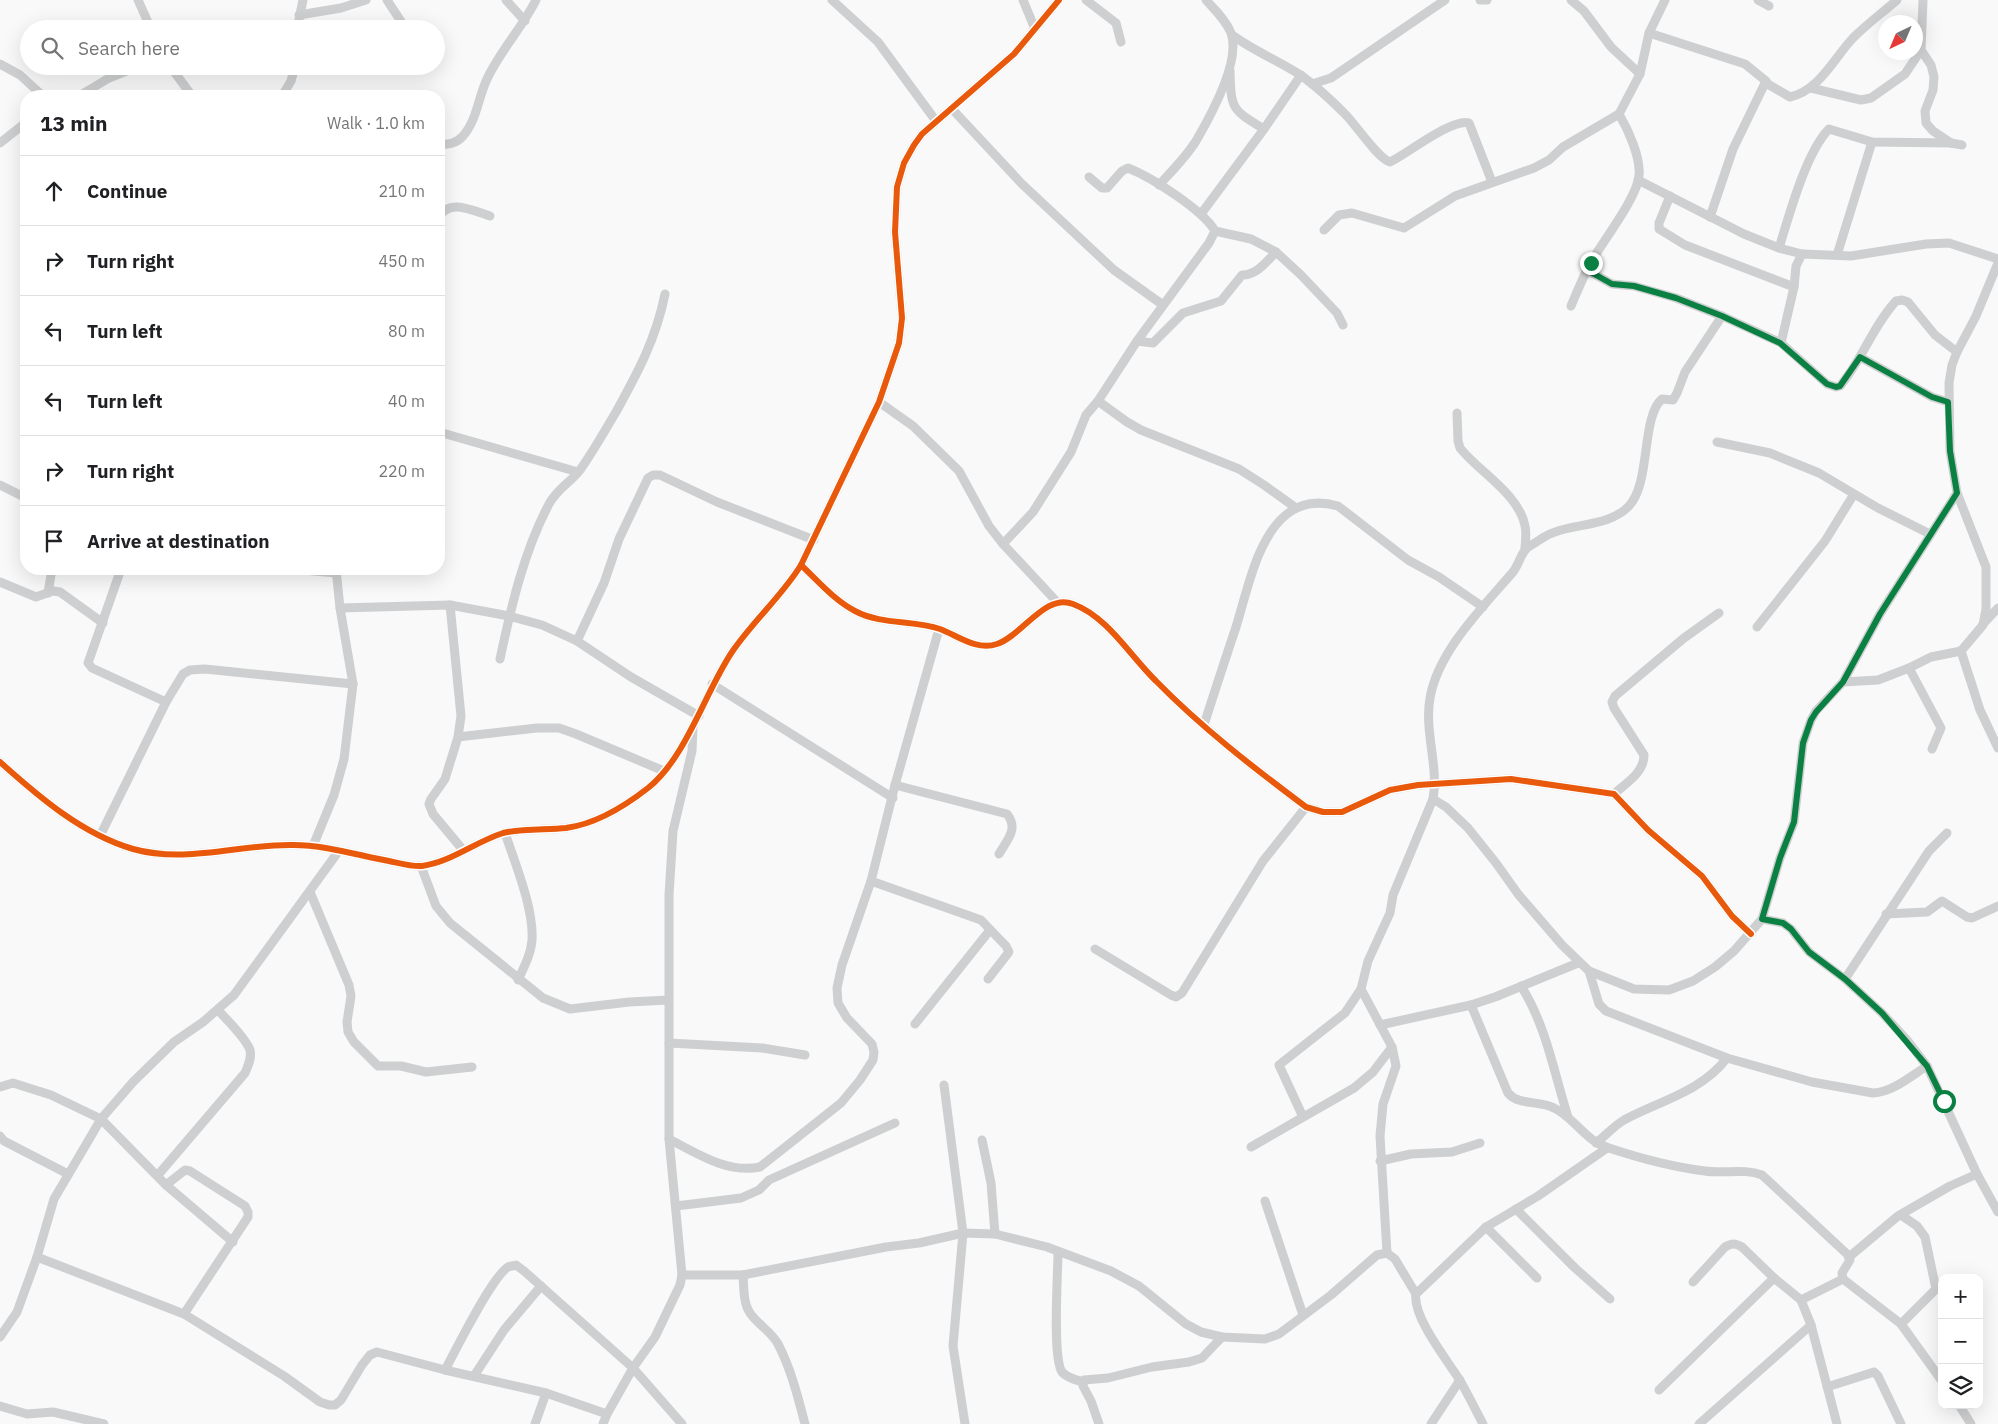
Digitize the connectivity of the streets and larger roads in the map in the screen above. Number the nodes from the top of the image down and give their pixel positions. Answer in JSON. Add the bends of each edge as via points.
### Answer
{"nodes":[{"id":1,"x":138,"y":0,"type":"edge"},
{"id":2,"x":303,"y":0,"type":"edge"},
{"id":3,"x":366,"y":0,"type":"edge"},
{"id":4,"x":387,"y":0,"type":"edge"},
{"id":5,"x":506,"y":0,"type":"edge"},
{"id":6,"x":536,"y":0,"type":"edge"},
{"id":7,"x":832,"y":0,"type":"edge"},
{"id":8,"x":1023,"y":0,"type":"edge"},
{"id":9,"x":1059,"y":0,"type":"edge"},
{"id":10,"x":1086,"y":0,"type":"edge"},
{"id":11,"x":1206,"y":0,"type":"edge"},
{"id":12,"x":1445,"y":0,"type":"edge"},
{"id":13,"x":1480,"y":0,"type":"edge"},
{"id":14,"x":1487,"y":0,"type":"edge"},
{"id":15,"x":1571,"y":0,"type":"edge"},
{"id":16,"x":1665,"y":0,"type":"edge"},
{"id":17,"x":1758,"y":0,"type":"edge"},
{"id":18,"x":1897,"y":0,"type":"edge"},
{"id":19,"x":1923,"y":0,"type":"edge"},
{"id":20,"x":1769,"y":6,"type":"dead end"},
{"id":21,"x":299,"y":15,"type":"junction"},
{"id":22,"x":1922,"y":15,"type":"edge"},
{"id":23,"x":147,"y":20,"type":"edge"},
{"id":24,"x":298,"y":20,"type":"edge"},
{"id":25,"x":400,"y":20,"type":"edge"},
{"id":26,"x":525,"y":22,"type":"junction"},
{"id":27,"x":1035,"y":29,"type":"junction"},
{"id":28,"x":1649,"y":33,"type":"junction"},
{"id":29,"x":1232,"y":35,"type":"junction"},
{"id":30,"x":1121,"y":42,"type":"dead end"},
{"id":31,"x":1923,"y":53,"type":"edge"},
{"id":32,"x":1914,"y":60,"type":"edge"},
{"id":33,"x":0,"y":64,"type":"edge"},
{"id":34,"x":1230,"y":67,"type":"junction"},
{"id":35,"x":1640,"y":74,"type":"junction"},
{"id":36,"x":20,"y":75,"type":"edge"},
{"id":37,"x":20,"y":75,"type":"edge"},
{"id":38,"x":116,"y":75,"type":"edge"},
{"id":39,"x":177,"y":75,"type":"edge"},
{"id":40,"x":293,"y":75,"type":"edge"},
{"id":41,"x":1300,"y":75,"type":"junction"},
{"id":42,"x":1766,"y":83,"type":"junction"},
{"id":43,"x":1312,"y":84,"type":"junction"},
{"id":44,"x":1811,"y":88,"type":"junction"},
{"id":45,"x":36,"y":90,"type":"edge"},
{"id":46,"x":88,"y":90,"type":"edge"},
{"id":47,"x":188,"y":90,"type":"edge"},
{"id":48,"x":286,"y":90,"type":"edge"},
{"id":49,"x":952,"y":110,"type":"junction"},
{"id":50,"x":1618,"y":114,"type":"junction"},
{"id":51,"x":936,"y":121,"type":"junction"},
{"id":52,"x":20,"y":127,"type":"edge"},
{"id":53,"x":1264,"y":129,"type":"junction"},
{"id":54,"x":1872,"y":142,"type":"junction"},
{"id":55,"x":0,"y":143,"type":"edge"},
{"id":56,"x":1950,"y":143,"type":"junction"},
{"id":57,"x":445,"y":145,"type":"edge"},
{"id":58,"x":1962,"y":145,"type":"dead end"},
{"id":59,"x":1089,"y":177,"type":"dead end"},
{"id":60,"x":1638,"y":180,"type":"junction"},
{"id":61,"x":1492,"y":182,"type":"junction"},
{"id":62,"x":1159,"y":185,"type":"junction"},
{"id":63,"x":1670,"y":196,"type":"junction"},
{"id":64,"x":445,"y":210,"type":"edge"},
{"id":65,"x":1201,"y":214,"type":"junction"},
{"id":66,"x":490,"y":216,"type":"dead end"},
{"id":67,"x":1710,"y":217,"type":"junction"},
{"id":68,"x":1324,"y":230,"type":"dead end"},
{"id":69,"x":1215,"y":231,"type":"junction"},
{"id":70,"x":1779,"y":248,"type":"junction"},
{"id":71,"x":1276,"y":252,"type":"junction"},
{"id":72,"x":1802,"y":254,"type":"junction"},
{"id":73,"x":1837,"y":255,"type":"junction"},
{"id":74,"x":1998,"y":259,"type":"edge"},
{"id":75,"x":1998,"y":263,"type":"edge"},
{"id":76,"x":1587,"y":270,"type":"junction"},
{"id":77,"x":1794,"y":287,"type":"junction"},
{"id":78,"x":665,"y":294,"type":"dead end"},
{"id":79,"x":1163,"y":306,"type":"junction"},
{"id":80,"x":1570,"y":306,"type":"dead end"},
{"id":81,"x":1722,"y":316,"type":"junction"},
{"id":82,"x":1343,"y":326,"type":"dead end"},
{"id":83,"x":1137,"y":341,"type":"junction"},
{"id":84,"x":1780,"y":343,"type":"junction"},
{"id":85,"x":1957,"y":352,"type":"junction"},
{"id":86,"x":1860,"y":357,"type":"junction"},
{"id":87,"x":1098,"y":401,"type":"junction"},
{"id":88,"x":879,"y":402,"type":"junction"},
{"id":89,"x":1948,"y":402,"type":"junction"},
{"id":90,"x":1457,"y":413,"type":"dead end"},
{"id":91,"x":445,"y":434,"type":"edge"},
{"id":92,"x":1717,"y":442,"type":"dead end"},
{"id":93,"x":578,"y":472,"type":"junction"},
{"id":94,"x":0,"y":485,"type":"edge"},
{"id":95,"x":1957,"y":493,"type":"junction"},
{"id":96,"x":1854,"y":494,"type":"junction"},
{"id":97,"x":20,"y":495,"type":"edge"},
{"id":98,"x":1296,"y":508,"type":"junction"},
{"id":99,"x":1930,"y":534,"type":"junction"},
{"id":100,"x":814,"y":540,"type":"junction"},
{"id":101,"x":1003,"y":544,"type":"junction"},
{"id":102,"x":1525,"y":550,"type":"junction"},
{"id":103,"x":801,"y":564,"type":"junction"},
{"id":104,"x":51,"y":575,"type":"edge"},
{"id":105,"x":119,"y":575,"type":"edge"},
{"id":106,"x":336,"y":575,"type":"edge"},
{"id":107,"x":0,"y":582,"type":"edge"},
{"id":108,"x":48,"y":593,"type":"junction"},
{"id":109,"x":1057,"y":602,"type":"junction"},
{"id":110,"x":450,"y":605,"type":"junction"},
{"id":111,"x":1483,"y":607,"type":"junction"},
{"id":112,"x":340,"y":608,"type":"junction"},
{"id":113,"x":1998,"y":608,"type":"edge"},
{"id":114,"x":1719,"y":613,"type":"dead end"},
{"id":115,"x":509,"y":616,"type":"junction"},
{"id":116,"x":103,"y":623,"type":"junction"},
{"id":117,"x":1983,"y":625,"type":"junction"},
{"id":118,"x":1757,"y":627,"type":"dead end"},
{"id":119,"x":939,"y":629,"type":"junction"},
{"id":120,"x":577,"y":641,"type":"junction"},
{"id":121,"x":1961,"y":651,"type":"junction"},
{"id":122,"x":500,"y":659,"type":"dead end"},
{"id":123,"x":1909,"y":668,"type":"junction"},
{"id":124,"x":1843,"y":682,"type":"junction"},
{"id":125,"x":353,"y":684,"type":"junction"},
{"id":126,"x":712,"y":684,"type":"junction"},
{"id":127,"x":166,"y":702,"type":"junction"},
{"id":128,"x":699,"y":716,"type":"junction"},
{"id":129,"x":1204,"y":725,"type":"junction"},
{"id":130,"x":693,"y":726,"type":"junction"},
{"id":131,"x":458,"y":737,"type":"junction"},
{"id":132,"x":1998,"y":748,"type":"edge"},
{"id":133,"x":1932,"y":749,"type":"dead end"},
{"id":134,"x":0,"y":762,"type":"edge"},
{"id":135,"x":664,"y":771,"type":"junction"},
{"id":136,"x":1436,"y":784,"type":"junction"},
{"id":137,"x":895,"y":785,"type":"junction"},
{"id":138,"x":1614,"y":794,"type":"junction"},
{"id":139,"x":893,"y":798,"type":"junction"},
{"id":140,"x":1433,"y":800,"type":"junction"},
{"id":141,"x":1306,"y":807,"type":"junction"},
{"id":142,"x":505,"y":833,"type":"junction"},
{"id":143,"x":1947,"y":833,"type":"dead end"},
{"id":144,"x":100,"y":836,"type":"junction"},
{"id":145,"x":313,"y":846,"type":"junction"},
{"id":146,"x":463,"y":850,"type":"junction"},
{"id":147,"x":338,"y":852,"type":"junction"},
{"id":148,"x":999,"y":854,"type":"dead end"},
{"id":149,"x":421,"y":866,"type":"junction"},
{"id":150,"x":871,"y":881,"type":"junction"},
{"id":151,"x":310,"y":892,"type":"junction"},
{"id":152,"x":1998,"y":906,"type":"edge"},
{"id":153,"x":1886,"y":914,"type":"junction"},
{"id":154,"x":1762,"y":919,"type":"junction"},
{"id":155,"x":990,"y":930,"type":"junction"},
{"id":156,"x":1751,"y":934,"type":"junction"},
{"id":157,"x":1095,"y":949,"type":"dead end"},
{"id":158,"x":1578,"y":963,"type":"junction"},
{"id":159,"x":1589,"y":971,"type":"junction"},
{"id":160,"x":1845,"y":979,"type":"junction"},
{"id":161,"x":518,"y":980,"type":"junction"},
{"id":162,"x":988,"y":980,"type":"dead end"},
{"id":163,"x":1521,"y":986,"type":"junction"},
{"id":164,"x":1361,"y":989,"type":"junction"},
{"id":165,"x":669,"y":1000,"type":"junction"},
{"id":166,"x":1471,"y":1005,"type":"junction"},
{"id":167,"x":218,"y":1010,"type":"junction"},
{"id":168,"x":915,"y":1024,"type":"dead end"},
{"id":169,"x":1380,"y":1025,"type":"junction"},
{"id":170,"x":669,"y":1043,"type":"junction"},
{"id":171,"x":1392,"y":1047,"type":"junction"},
{"id":172,"x":805,"y":1055,"type":"dead end"},
{"id":173,"x":1727,"y":1058,"type":"junction"},
{"id":174,"x":1927,"y":1066,"type":"junction"},
{"id":175,"x":472,"y":1067,"type":"dead end"},
{"id":176,"x":944,"y":1085,"type":"dead end"},
{"id":177,"x":0,"y":1087,"type":"edge"},
{"id":178,"x":1303,"y":1117,"type":"junction"},
{"id":179,"x":1568,"y":1118,"type":"junction"},
{"id":180,"x":101,"y":1119,"type":"junction"},
{"id":181,"x":895,"y":1123,"type":"dead end"},
{"id":182,"x":0,"y":1136,"type":"edge"},
{"id":183,"x":669,"y":1138,"type":"junction"},
{"id":184,"x":982,"y":1140,"type":"dead end"},
{"id":185,"x":1480,"y":1143,"type":"dead end"},
{"id":186,"x":1596,"y":1143,"type":"junction"},
{"id":187,"x":1251,"y":1147,"type":"dead end"},
{"id":188,"x":1607,"y":1148,"type":"junction"},
{"id":189,"x":1380,"y":1161,"type":"junction"},
{"id":190,"x":68,"y":1174,"type":"junction"},
{"id":191,"x":1977,"y":1174,"type":"junction"},
{"id":192,"x":158,"y":1175,"type":"junction"},
{"id":193,"x":166,"y":1185,"type":"junction"},
{"id":194,"x":1265,"y":1201,"type":"dead end"},
{"id":195,"x":676,"y":1206,"type":"junction"},
{"id":196,"x":1516,"y":1209,"type":"junction"},
{"id":197,"x":1998,"y":1212,"type":"edge"},
{"id":198,"x":1901,"y":1214,"type":"junction"},
{"id":199,"x":1486,"y":1227,"type":"junction"},
{"id":200,"x":963,"y":1233,"type":"junction"},
{"id":201,"x":995,"y":1234,"type":"junction"},
{"id":202,"x":233,"y":1242,"type":"junction"},
{"id":203,"x":1058,"y":1252,"type":"junction"},
{"id":204,"x":1387,"y":1253,"type":"junction"},
{"id":205,"x":1849,"y":1256,"type":"junction"},
{"id":206,"x":37,"y":1257,"type":"junction"},
{"id":207,"x":682,"y":1275,"type":"junction"},
{"id":208,"x":743,"y":1275,"type":"junction"},
{"id":209,"x":1537,"y":1278,"type":"dead end"},
{"id":210,"x":1774,"y":1278,"type":"junction"},
{"id":211,"x":1843,"y":1279,"type":"junction"},
{"id":212,"x":1692,"y":1282,"type":"dead end"},
{"id":213,"x":541,"y":1286,"type":"junction"},
{"id":214,"x":1416,"y":1294,"type":"junction"},
{"id":215,"x":1610,"y":1299,"type":"dead end"},
{"id":216,"x":1801,"y":1300,"type":"junction"},
{"id":217,"x":184,"y":1314,"type":"junction"},
{"id":218,"x":1303,"y":1316,"type":"junction"},
{"id":219,"x":1901,"y":1324,"type":"junction"},
{"id":220,"x":1811,"y":1325,"type":"junction"},
{"id":221,"x":0,"y":1337,"type":"edge"},
{"id":222,"x":1222,"y":1337,"type":"junction"},
{"id":223,"x":633,"y":1368,"type":"junction"},
{"id":224,"x":445,"y":1370,"type":"junction"},
{"id":225,"x":1938,"y":1375,"type":"edge"},
{"id":226,"x":474,"y":1376,"type":"junction"},
{"id":227,"x":1460,"y":1380,"type":"junction"},
{"id":228,"x":1083,"y":1382,"type":"junction"},
{"id":229,"x":1827,"y":1387,"type":"junction"},
{"id":230,"x":1659,"y":1390,"type":"dead end"},
{"id":231,"x":546,"y":1394,"type":"junction"},
{"id":232,"x":0,"y":1406,"type":"edge"},
{"id":233,"x":1962,"y":1409,"type":"edge"},
{"id":234,"x":607,"y":1414,"type":"junction"},
{"id":235,"x":104,"y":1424,"type":"edge"},
{"id":236,"x":535,"y":1424,"type":"edge"},
{"id":237,"x":603,"y":1424,"type":"edge"},
{"id":238,"x":682,"y":1424,"type":"edge"},
{"id":239,"x":805,"y":1424,"type":"edge"},
{"id":240,"x":964,"y":1424,"type":"edge"},
{"id":241,"x":1099,"y":1424,"type":"edge"},
{"id":242,"x":1431,"y":1424,"type":"edge"},
{"id":243,"x":1483,"y":1424,"type":"edge"},
{"id":244,"x":1699,"y":1424,"type":"edge"},
{"id":245,"x":1837,"y":1424,"type":"edge"},
{"id":246,"x":1901,"y":1424,"type":"edge"},
{"id":247,"x":1971,"y":1424,"type":"edge"}],
"edges":[{"from":1,"to":23,"type":"street"},
{"from":2,"to":21,"type":"street"},
{"from":3,"to":21,"type":"street"},
{"from":4,"to":25,"type":"street"},
{"from":5,"to":26,"type":"street"},
{"from":6,"to":26,"type":"street"},
{"from":7,"to":51,"type":"street","via":[[878,42]]},
{"from":8,"to":27,"type":"street"},
{"from":9,"to":27,"type":"street"},
{"from":10,"to":30,"type":"street","via":[[1116,23]]},
{"from":11,"to":29,"type":"street"},
{"from":12,"to":43,"type":"street","via":[[1331,78]]},
{"from":13,"to":14,"type":"street"},
{"from":15,"to":35,"type":"street","via":[[1584,11],[1611,47]]},
{"from":16,"to":28,"type":"street"},
{"from":17,"to":20,"type":"street"},
{"from":18,"to":44,"type":"street","via":[[1869,22]]},
{"from":19,"to":22,"type":"street"},
{"from":21,"to":24,"type":"street"},
{"from":26,"to":57,"type":"street","via":[[486,81],[475,117],[463,136],[454,144]]},
{"from":27,"to":49,"type":"street","via":[[1014,54]]},
{"from":28,"to":35,"type":"street"},
{"from":28,"to":42,"type":"street","via":[[1745,64]]},
{"from":29,"to":34,"type":"street"},
{"from":29,"to":41,"type":"street"},
{"from":31,"to":56,"type":"street","via":[[1934,77],[1933,90],[1924,111],[1926,123]]},
{"from":32,"to":44,"type":"street","via":[[1904,74],[1871,98],[1861,100]]},
{"from":33,"to":37,"type":"street"},
{"from":34,"to":53,"type":"street","via":[[1231,97],[1235,109]]},
{"from":34,"to":62,"type":"street","via":[[1195,142]]},
{"from":35,"to":50,"type":"street"},
{"from":36,"to":45,"type":"street"},
{"from":38,"to":46,"type":"street"},
{"from":39,"to":47,"type":"street"},
{"from":40,"to":48,"type":"street"},
{"from":41,"to":43,"type":"street"},
{"from":41,"to":53,"type":"street"},
{"from":42,"to":44,"type":"street","via":[[1790,97]]},
{"from":42,"to":67,"type":"street","via":[[1734,149]]},
{"from":43,"to":61,"type":"street","via":[[1350,118],[1379,156],[1390,162],[1440,131],[1469,123]]},
{"from":49,"to":51,"type":"street"},
{"from":49,"to":79,"type":"street","via":[[1022,184],[1114,270]]},
{"from":50,"to":60,"type":"street","via":[[1627,127],[1638,164]]},
{"from":50,"to":61,"type":"street","via":[[1563,147],[1549,160]]},
{"from":51,"to":88,"type":"street","via":[[914,145],[899,177],[895,232],[902,318],[898,343]]},
{"from":52,"to":55,"type":"street"},
{"from":53,"to":65,"type":"street"},
{"from":54,"to":56,"type":"street"},
{"from":54,"to":70,"type":"street","via":[[1832,129],[1824,133],[1800,183]]},
{"from":54,"to":73,"type":"street"},
{"from":56,"to":58,"type":"street"},
{"from":59,"to":62,"type":"street","via":[[1102,188],[1107,188],[1128,168]]},
{"from":60,"to":63,"type":"street"},
{"from":60,"to":76,"type":"street","via":[[1626,207]]},
{"from":61,"to":68,"type":"street","via":[[1455,196],[1404,228],[1352,213],[1338,215]]},
{"from":62,"to":65,"type":"street"},
{"from":63,"to":67,"type":"street"},
{"from":63,"to":77,"type":"street","via":[[1659,223],[1658,229],[1662,232],[1685,245]]},
{"from":64,"to":66,"type":"street","via":[[459,207]]},
{"from":65,"to":69,"type":"street"},
{"from":67,"to":70,"type":"street"},
{"from":69,"to":71,"type":"street","via":[[1251,240]]},
{"from":69,"to":79,"type":"street"},
{"from":70,"to":72,"type":"street"},
{"from":71,"to":82,"type":"street","via":[[1301,274],[1336,313]]},
{"from":71,"to":83,"type":"street","via":[[1255,272],[1242,275],[1221,301],[1183,314],[1153,343]]},
{"from":72,"to":73,"type":"street"},
{"from":72,"to":77,"type":"street","via":[[1796,266]]},
{"from":73,"to":74,"type":"street","via":[[1949,243]]},
{"from":75,"to":85,"type":"street"},
{"from":76,"to":80,"type":"street"},
{"from":76,"to":81,"type":"street","via":[[1612,284],[1634,286],[1676,298]]},
{"from":77,"to":84,"type":"street"},
{"from":78,"to":93,"type":"street","via":[[659,322],[635,379]]},
{"from":79,"to":83,"type":"street"},
{"from":81,"to":84,"type":"street"},
{"from":81,"to":102,"type":"street","via":[[1685,372],[1673,400],[1662,399],[1658,403],[1653,414],[1640,485],[1630,505],[1603,520],[1552,531]]},
{"from":83,"to":87,"type":"street"},
{"from":84,"to":86,"type":"street","via":[[1827,384],[1836,387],[1847,378]]},
{"from":85,"to":86,"type":"street","via":[[1935,335],[1908,302],[1902,300],[1891,306]]},
{"from":85,"to":89,"type":"street","via":[[1952,365]]},
{"from":86,"to":89,"type":"street","via":[[1932,397]]},
{"from":87,"to":98,"type":"street","via":[[1141,430],[1239,469]]},
{"from":87,"to":101,"type":"street","via":[[1086,415],[1072,452],[1053,483],[1033,512]]},
{"from":88,"to":100,"type":"street"},
{"from":88,"to":101,"type":"street","via":[[913,426],[959,472],[989,526]]},
{"from":89,"to":95,"type":"street","via":[[1950,451]]},
{"from":90,"to":102,"type":"street","via":[[1460,448],[1521,515],[1525,527]]},
{"from":91,"to":93,"type":"street"},
{"from":92,"to":96,"type":"street","via":[[1770,454],[1819,473]]},
{"from":93,"to":115,"type":"street","via":[[561,487],[549,504],[530,546]]},
{"from":94,"to":97,"type":"street"},
{"from":95,"to":99,"type":"street"},
{"from":95,"to":117,"type":"street","via":[[1986,567]]},
{"from":96,"to":99,"type":"street"},
{"from":96,"to":118,"type":"street","via":[[1826,541]]},
{"from":98,"to":111,"type":"street","via":[[1318,503],[1338,506],[1401,555]]},
{"from":98,"to":129,"type":"street","via":[[1271,532],[1255,565]]},
{"from":99,"to":124,"type":"street","via":[[1880,614]]},
{"from":100,"to":103,"type":"street"},
{"from":100,"to":120,"type":"street","via":[[717,502],[660,475],[653,475],[648,478],[619,539],[604,583]]},
{"from":101,"to":109,"type":"street"},
{"from":102,"to":111,"type":"street","via":[[1518,565]]},
{"from":103,"to":119,"type":"street","via":[[839,602],[857,613]]},
{"from":103,"to":126,"type":"street","via":[[750,628]]},
{"from":104,"to":108,"type":"street"},
{"from":105,"to":116,"type":"street"},
{"from":106,"to":112,"type":"street"},
{"from":107,"to":108,"type":"street","via":[[36,597]]},
{"from":108,"to":116,"type":"street","via":[[60,592]]},
{"from":109,"to":119,"type":"street","via":[[996,645],[978,646]]},
{"from":109,"to":129,"type":"street","via":[[1073,604],[1098,620],[1156,681]]},
{"from":110,"to":112,"type":"street"},
{"from":110,"to":115,"type":"street"},
{"from":110,"to":131,"type":"street","via":[[461,716]]},
{"from":111,"to":136,"type":"street","via":[[1447,655],[1430,698],[1429,721]]},
{"from":112,"to":125,"type":"street"},
{"from":113,"to":117,"type":"street"},
{"from":114,"to":138,"type":"street","via":[[1615,696],[1614,708],[1644,755],[1644,763],[1641,770]]},
{"from":115,"to":120,"type":"street","via":[[542,625]]},
{"from":115,"to":122,"type":"street"},
{"from":116,"to":127,"type":"street","via":[[88,663],[92,668]]},
{"from":117,"to":121,"type":"street"},
{"from":119,"to":137,"type":"street"},
{"from":120,"to":128,"type":"street"},
{"from":121,"to":123,"type":"street","via":[[1931,657]]},
{"from":121,"to":132,"type":"street","via":[[1980,710]]},
{"from":123,"to":124,"type":"street","via":[[1878,680]]},
{"from":123,"to":133,"type":"street","via":[[1941,728]]},
{"from":124,"to":154,"type":"street","via":[[1816,712],[1803,743],[1794,822]]},
{"from":125,"to":127,"type":"street","via":[[190,670],[183,674]]},
{"from":125,"to":145,"type":"street","via":[[344,759],[334,795]]},
{"from":126,"to":128,"type":"street"},
{"from":126,"to":139,"type":"street"},
{"from":127,"to":144,"type":"street"},
{"from":128,"to":130,"type":"street"},
{"from":129,"to":141,"type":"street"},
{"from":130,"to":135,"type":"street"},
{"from":130,"to":165,"type":"street","via":[[692,751],[673,831],[668,896]]},
{"from":131,"to":135,"type":"street","via":[[558,728]]},
{"from":131,"to":146,"type":"street","via":[[445,780],[429,804],[433,814]]},
{"from":134,"to":144,"type":"street","via":[[32,792]]},
{"from":135,"to":142,"type":"street","via":[[628,803],[598,819],[568,827]]},
{"from":136,"to":138,"type":"street","via":[[1511,779]]},
{"from":136,"to":140,"type":"street"},
{"from":136,"to":141,"type":"street","via":[[1390,790],[1342,812],[1323,812]]},
{"from":137,"to":139,"type":"street"},
{"from":137,"to":148,"type":"street","via":[[1007,814],[1014,828]]},
{"from":138,"to":156,"type":"street","via":[[1648,830],[1702,876],[1732,916]]},
{"from":139,"to":150,"type":"street"},
{"from":140,"to":158,"type":"street","via":[[1446,807],[1468,828],[1518,894]]},
{"from":140,"to":164,"type":"street","via":[[1393,895],[1390,913],[1368,961]]},
{"from":141,"to":157,"type":"street","via":[[1263,861],[1182,993],[1176,997],[1171,995]]},
{"from":142,"to":146,"type":"street"},
{"from":142,"to":161,"type":"street","via":[[532,923],[528,960]]},
{"from":143,"to":153,"type":"street","via":[[1929,851]]},
{"from":144,"to":145,"type":"street","via":[[159,855]]},
{"from":145,"to":147,"type":"street"},
{"from":146,"to":149,"type":"street","via":[[444,860]]},
{"from":147,"to":149,"type":"street"},
{"from":147,"to":151,"type":"street"},
{"from":149,"to":161,"type":"street","via":[[442,915]]},
{"from":150,"to":155,"type":"street","via":[[976,918]]},
{"from":150,"to":183,"type":"street","via":[[837,988],[838,1003],[847,1018],[872,1044],[874,1052],[873,1060],[860,1080],[841,1103],[760,1167],[728,1167]]},
{"from":151,"to":167,"type":"street","via":[[249,977]]},
{"from":151,"to":175,"type":"street","via":[[349,985],[348,1032],[372,1062],[378,1066],[401,1066],[426,1072]]},
{"from":152,"to":153,"type":"street","via":[[1972,918],[1942,901],[1927,912]]},
{"from":153,"to":160,"type":"street"},
{"from":154,"to":156,"type":"street"},
{"from":154,"to":160,"type":"street","via":[[1783,923],[1809,952]]},
{"from":155,"to":162,"type":"street","via":[[1009,952]]},
{"from":155,"to":168,"type":"street"},
{"from":156,"to":159,"type":"street","via":[[1715,967],[1693,981],[1669,990],[1634,989]]},
{"from":158,"to":159,"type":"street"},
{"from":158,"to":163,"type":"street"},
{"from":159,"to":173,"type":"street","via":[[1599,1004],[1606,1010]]},
{"from":160,"to":174,"type":"street","via":[[1882,1013]]},
{"from":161,"to":165,"type":"street","via":[[543,998],[570,1009]]},
{"from":163,"to":166,"type":"street"},
{"from":163,"to":179,"type":"street","via":[[1540,1025]]},
{"from":164,"to":169,"type":"street"},
{"from":164,"to":178,"type":"street","via":[[1336,1022],[1279,1065]]},
{"from":165,"to":170,"type":"street"},
{"from":166,"to":169,"type":"street"},
{"from":166,"to":179,"type":"street","via":[[1512,1098],[1545,1103]]},
{"from":167,"to":180,"type":"street","via":[[174,1042]]},
{"from":167,"to":192,"type":"street","via":[[244,1041],[250,1051],[250,1060],[245,1073]]},
{"from":169,"to":171,"type":"street"},
{"from":170,"to":172,"type":"street","via":[[762,1048]]},
{"from":170,"to":183,"type":"street"},
{"from":171,"to":178,"type":"street","via":[[1364,1081]]},
{"from":171,"to":189,"type":"street","via":[[1396,1066],[1382,1104]]},
{"from":173,"to":174,"type":"street","via":[[1812,1082],[1873,1093],[1893,1087]]},
{"from":173,"to":186,"type":"street","via":[[1712,1076],[1622,1121]]},
{"from":174,"to":191,"type":"street"},
{"from":176,"to":200,"type":"street"},
{"from":177,"to":180,"type":"street","via":[[13,1083],[51,1095]]},
{"from":178,"to":187,"type":"street"},
{"from":179,"to":186,"type":"street"},
{"from":180,"to":190,"type":"street"},
{"from":180,"to":192,"type":"street"},
{"from":181,"to":195,"type":"street","via":[[769,1180],[759,1190],[741,1198]]},
{"from":182,"to":190,"type":"street"},
{"from":183,"to":195,"type":"street"},
{"from":184,"to":201,"type":"street","via":[[991,1183]]},
{"from":185,"to":189,"type":"street","via":[[1452,1152],[1411,1154]]},
{"from":186,"to":188,"type":"street"},
{"from":188,"to":196,"type":"street"},
{"from":188,"to":205,"type":"street","via":[[1704,1171],[1752,1171],[1762,1175]]},
{"from":189,"to":204,"type":"street"},
{"from":190,"to":206,"type":"street","via":[[54,1199]]},
{"from":191,"to":197,"type":"street"},
{"from":191,"to":198,"type":"street"},
{"from":192,"to":193,"type":"street"},
{"from":193,"to":202,"type":"street"},
{"from":193,"to":202,"type":"street","via":[[185,1170],[190,1171],[245,1206],[248,1216]]},
{"from":194,"to":218,"type":"street"},
{"from":195,"to":207,"type":"street"},
{"from":196,"to":199,"type":"street"},
{"from":196,"to":215,"type":"street"},
{"from":198,"to":205,"type":"street"},
{"from":198,"to":219,"type":"street","via":[[1918,1226],[1925,1236],[1936,1289]]},
{"from":199,"to":209,"type":"street"},
{"from":199,"to":214,"type":"street"},
{"from":200,"to":201,"type":"street"},
{"from":200,"to":208,"type":"street"},
{"from":200,"to":240,"type":"street","via":[[953,1346]]},
{"from":201,"to":203,"type":"street"},
{"from":202,"to":217,"type":"street"},
{"from":203,"to":222,"type":"street","via":[[1111,1271],[1139,1286],[1186,1324]]},
{"from":203,"to":228,"type":"street","via":[[1057,1348],[1060,1366],[1062,1372]]},
{"from":204,"to":214,"type":"street"},
{"from":204,"to":218,"type":"street","via":[[1377,1255]]},
{"from":205,"to":211,"type":"street"},
{"from":206,"to":217,"type":"street"},
{"from":206,"to":221,"type":"street","via":[[17,1312]]},
{"from":207,"to":208,"type":"street"},
{"from":207,"to":223,"type":"street","via":[[654,1337]]},
{"from":208,"to":239,"type":"street","via":[[748,1309],[773,1335],[778,1345],[796,1388]]},
{"from":210,"to":212,"type":"street","via":[[1742,1246],[1731,1243]]},
{"from":210,"to":216,"type":"street"},
{"from":210,"to":230,"type":"street"},
{"from":211,"to":216,"type":"street"},
{"from":211,"to":219,"type":"street"},
{"from":213,"to":223,"type":"street"},
{"from":213,"to":224,"type":"street","via":[[516,1266],[509,1267],[500,1275],[480,1307]]},
{"from":213,"to":226,"type":"street","via":[[504,1330]]},
{"from":214,"to":227,"type":"street","via":[[1420,1314],[1437,1347]]},
{"from":216,"to":220,"type":"street"},
{"from":217,"to":224,"type":"street","via":[[328,1405],[335,1405],[340,1400],[362,1365],[377,1352]]},
{"from":218,"to":222,"type":"street","via":[[1279,1334],[1265,1339]]},
{"from":219,"to":225,"type":"street"},
{"from":220,"to":229,"type":"street"},
{"from":220,"to":244,"type":"street"},
{"from":222,"to":228,"type":"street","via":[[1202,1358]]},
{"from":223,"to":234,"type":"street"},
{"from":223,"to":238,"type":"street"},
{"from":224,"to":226,"type":"street"},
{"from":226,"to":231,"type":"street"},
{"from":227,"to":242,"type":"street"},
{"from":227,"to":243,"type":"street"},
{"from":228,"to":241,"type":"street"},
{"from":229,"to":245,"type":"street"},
{"from":229,"to":246,"type":"street","via":[[1874,1372]]},
{"from":231,"to":234,"type":"street"},
{"from":231,"to":236,"type":"street"},
{"from":232,"to":235,"type":"street","via":[[27,1414],[53,1412]]},
{"from":233,"to":247,"type":"street"},
{"from":234,"to":237,"type":"street"}]}
